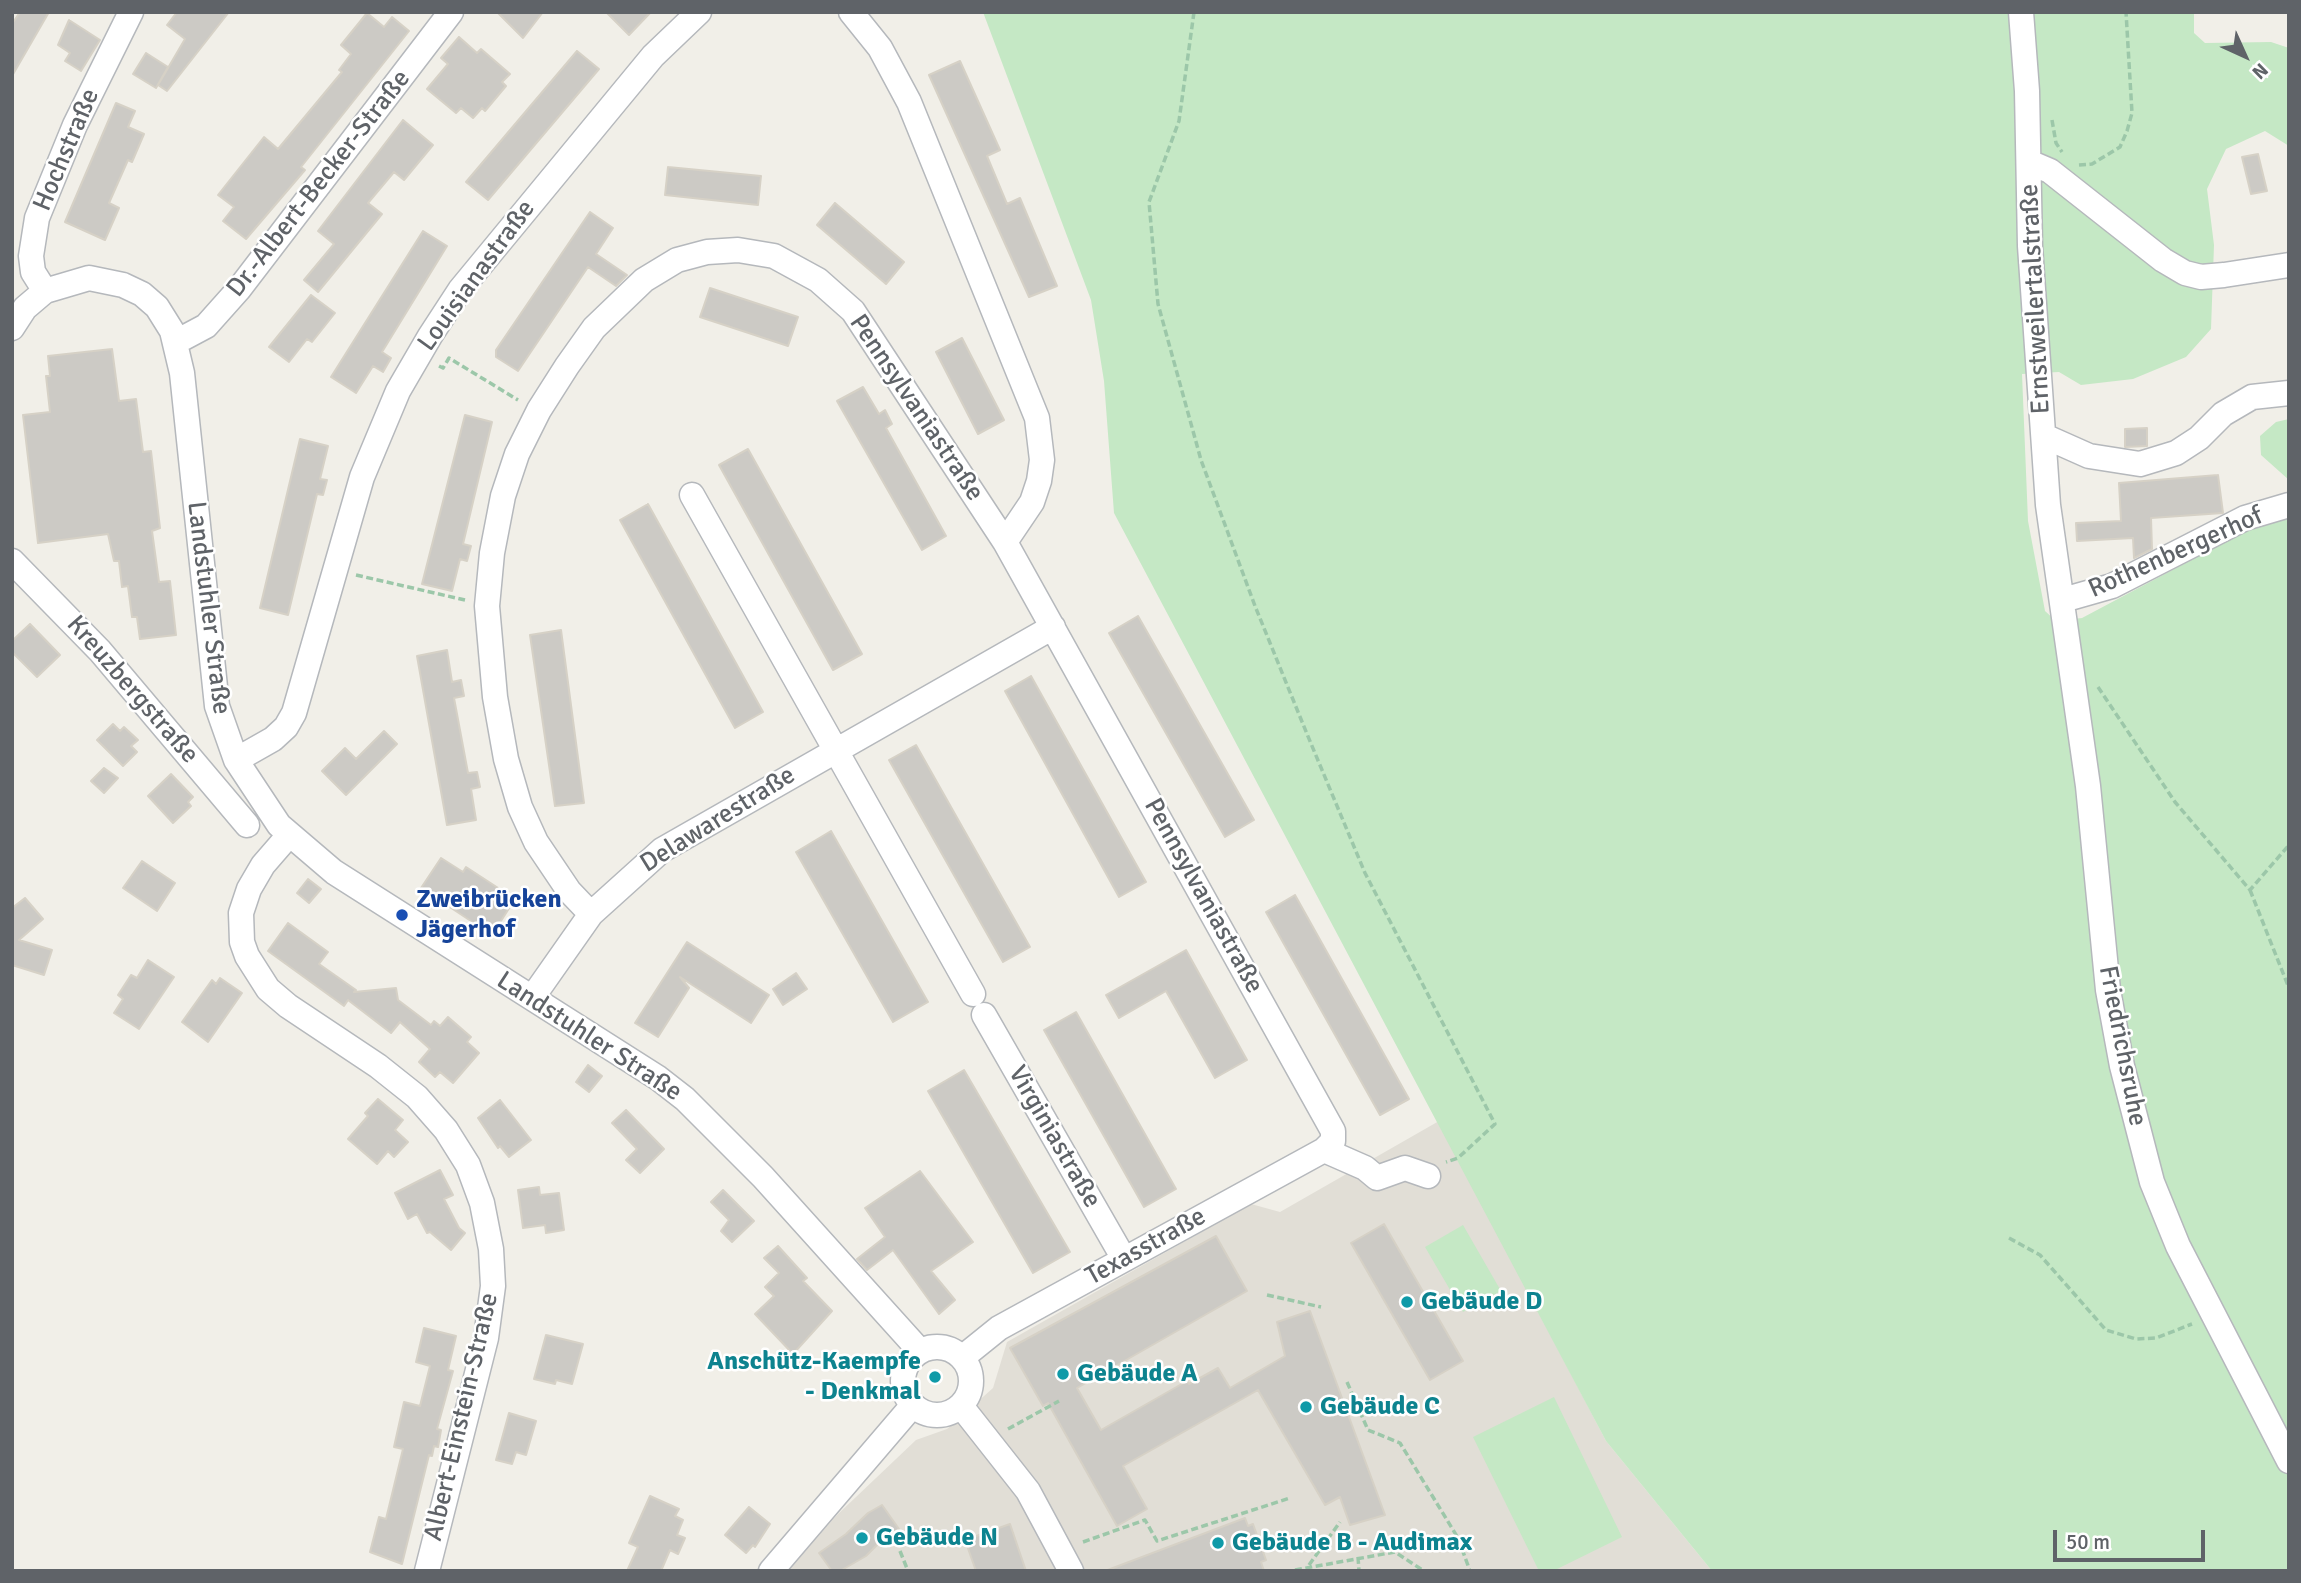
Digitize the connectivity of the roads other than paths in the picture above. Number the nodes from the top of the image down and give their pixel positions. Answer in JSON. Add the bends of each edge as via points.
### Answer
{"nodes":[{"id":1,"x":131,"y":12,"type":"edge"},
{"id":2,"x":451,"y":12,"type":"edge"},
{"id":3,"x":699,"y":12,"type":"edge"},
{"id":4,"x":851,"y":12,"type":"edge"},
{"id":5,"x":2021,"y":12,"type":"edge"},
{"id":6,"x":2029,"y":162,"type":"junction"},
{"id":7,"x":22,"y":257,"type":"edge"},
{"id":8,"x":2289,"y":265,"type":"edge"},
{"id":9,"x":45,"y":291,"type":"junction"},
{"id":10,"x":12,"y":328,"type":"edge"},
{"id":11,"x":176,"y":342,"type":"junction"},
{"id":12,"x":2289,"y":393,"type":"edge"},
{"id":13,"x":2045,"y":436,"type":"junction"},
{"id":14,"x":692,"y":495,"type":"dead end"},
{"id":15,"x":2289,"y":505,"type":"edge"},
{"id":16,"x":1005,"y":542,"type":"junction"},
{"id":17,"x":15,"y":569,"type":"edge"},
{"id":18,"x":2063,"y":600,"type":"junction"},
{"id":19,"x":1053,"y":627,"type":"junction"},
{"id":20,"x":833,"y":750,"type":"junction"},
{"id":21,"x":236,"y":760,"type":"junction"},
{"id":22,"x":247,"y":825,"type":"dead end"},
{"id":23,"x":289,"y":835,"type":"junction"},
{"id":24,"x":591,"y":914,"type":"junction"},
{"id":25,"x":531,"y":998,"type":"junction"},
{"id":26,"x":1328,"y":1146,"type":"junction"},
{"id":27,"x":1428,"y":1176,"type":"road end"},
{"id":28,"x":1124,"y":1259,"type":"junction"},
{"id":29,"x":920,"y":1351,"type":"junction"},
{"id":30,"x":962,"y":1357,"type":"junction"},
{"id":31,"x":913,"y":1405,"type":"junction"},
{"id":32,"x":961,"y":1406,"type":"junction"},
{"id":33,"x":2289,"y":1461,"type":"edge"},
{"id":34,"x":427,"y":1571,"type":"edge"},
{"id":35,"x":771,"y":1571,"type":"edge"},
{"id":36,"x":1070,"y":1571,"type":"edge"}],
"edges":[{"from":1,"to":7,"type":"street","name":"Hochstraße","via":[[75,125]]},
{"from":2,"to":11,"type":"street","name":"Dr.-Albert-Becker-Straße","via":[[239,289],[206,326]]},
{"from":3,"to":21,"type":"street","name":"Louisianastraße","via":[[653,56],[460,290],[430,336],[377,436],[294,713],[273,739]]},
{"from":4,"to":16,"type":"street","via":[[880,48],[909,102],[1037,418],[1042,460],[1039,481],[1032,502]]},
{"from":5,"to":6,"type":"street","name":"Ernstweilertalstraße"},
{"from":6,"to":8,"type":"street","name":"Ernstweilertalstraße","via":[[2050,171],[2185,273],[2201,277]]},
{"from":6,"to":13,"type":"street","name":"Ernstweilertalstraße","via":[[2031,258]]},
{"from":7,"to":9,"type":"street","name":"Hochstraße"},
{"from":9,"to":10,"type":"street","name":"Landstuhler Straße","via":[[25,308]]},
{"from":9,"to":11,"type":"street","name":"Landstuhler Straße","via":[[89,278],[123,285],[157,307]]},
{"from":11,"to":21,"type":"street","name":"Landstuhler Straße","via":[[211,672],[217,706]]},
{"from":12,"to":13,"type":"street","name":"Ernstweilertalstraße","via":[[2252,397],[2223,414],[2188,446],[2140,464],[2089,456]]},
{"from":13,"to":18,"type":"street","name":"Ernstweilertalstraße","via":[[2048,505]]},
{"from":14,"to":20,"type":"street"},
{"from":15,"to":18,"type":"street","name":"Rothenbergerhof","via":[[2245,518],[2112,586]]},
{"from":16,"to":19,"type":"street","name":"Pennsylvaniastraße"},
{"from":16,"to":24,"type":"street","name":"Pennsylvaniastraße","via":[[853,311],[818,280],[774,257],[738,250],[677,260],[644,279],[594,328],[538,412],[517,454],[503,496],[487,606],[495,697],[520,807],[551,866]]},
{"from":17,"to":22,"type":"street","name":"Kreuzbergstraße","via":[[100,651]]},
{"from":18,"to":33,"type":"street","name":"Friedrichsruhe","via":[[2088,786],[2108,990],[2152,1182],[2178,1245]]},
{"from":19,"to":20,"type":"street","name":"Delawarestraße"},
{"from":19,"to":26,"type":"street","name":"Pennsylvaniastraße","via":[[1330,1122]]},
{"from":20,"to":24,"type":"street","name":"Delawarestraße","via":[[662,850]]},
{"from":20,"to":28,"type":"street","name":"Virginiastraße","via":[[987,1011]]},
{"from":21,"to":23,"type":"street","name":"Landstuhler Straße","via":[[261,802]]},
{"from":23,"to":25,"type":"street","name":"Landstuhler Straße","via":[[334,872]]},
{"from":23,"to":34,"type":"street","name":"Albert-Einstein-Straße","via":[[249,889],[241,913],[247,956],[268,989],[379,1066],[417,1097],[446,1130],[468,1165],[482,1203],[491,1250],[493,1286],[486,1338]]},
{"from":24,"to":25,"type":"street","name":"Delawarestraße"},
{"from":25,"to":29,"type":"street","name":"Landstuhler Straße","via":[[658,1078],[707,1119]]},
{"from":26,"to":27,"type":"street","via":[[1377,1178],[1405,1168]]},
{"from":26,"to":28,"type":"street","name":"Texasstraße"},
{"from":28,"to":30,"type":"street","name":"Texasstraße","via":[[999,1328]]},
{"from":29,"to":30,"type":"street","via":[[942,1347]]},
{"from":29,"to":31,"type":"street","via":[[906,1366],[904,1376]]},
{"from":30,"to":32,"type":"street","via":[[971,1382]]},
{"from":31,"to":32,"type":"street","via":[[933,1414]]},
{"from":31,"to":35,"type":"street"},
{"from":32,"to":36,"type":"street","via":[[1028,1492]]}]}
